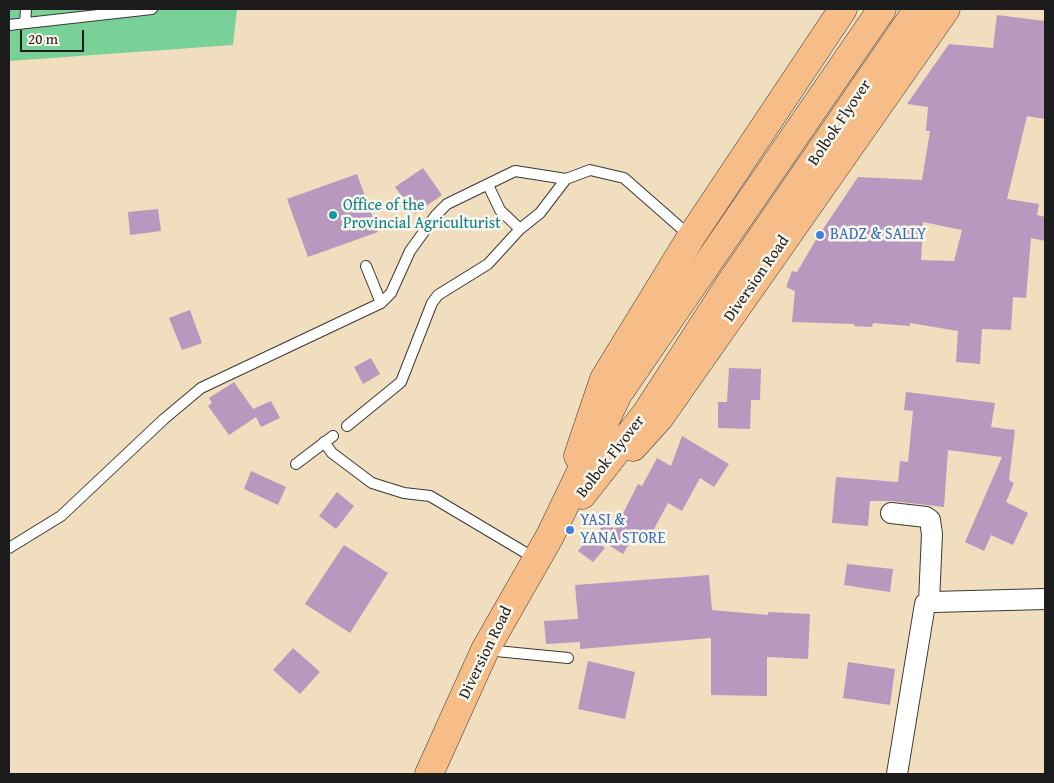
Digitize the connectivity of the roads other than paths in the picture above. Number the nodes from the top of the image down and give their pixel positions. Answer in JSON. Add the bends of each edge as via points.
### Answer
{"nodes":[{"id":1,"x":26,"y":9,"type":"edge"},
{"id":2,"x":148,"y":9,"type":"edge"},
{"id":3,"x":152,"y":9,"type":"edge"},
{"id":4,"x":843,"y":9,"type":"edge"},
{"id":5,"x":882,"y":9,"type":"edge"},
{"id":6,"x":918,"y":9,"type":"edge"},
{"id":7,"x":946,"y":9,"type":"edge"},
{"id":8,"x":85,"y":13,"type":"edge"},
{"id":9,"x":25,"y":23,"type":"junction"},
{"id":10,"x":9,"y":25,"type":"edge"},
{"id":11,"x":566,"y":179,"type":"junction"},
{"id":12,"x":488,"y":185,"type":"junction"},
{"id":13,"x":520,"y":229,"type":"junction"},
{"id":14,"x":691,"y":237,"type":"junction"},
{"id":15,"x":366,"y":266,"type":"dead end"},
{"id":16,"x":381,"y":303,"type":"junction"},
{"id":17,"x":347,"y":426,"type":"dead end"},
{"id":18,"x":296,"y":464,"type":"dead end"},
{"id":19,"x":891,"y":513,"type":"dead end"},
{"id":20,"x":550,"y":536,"type":"junction"},
{"id":21,"x":9,"y":548,"type":"edge"},
{"id":22,"x":537,"y":559,"type":"junction"},
{"id":23,"x":1045,"y":599,"type":"edge"},
{"id":24,"x":929,"y":602,"type":"junction"},
{"id":25,"x":486,"y":650,"type":"junction"},
{"id":26,"x":568,"y":658,"type":"dead end"},
{"id":27,"x":429,"y":774,"type":"edge"},
{"id":28,"x":896,"y":774,"type":"edge"}],
"edges":[{"from":1,"to":9,"type":"lane"},
{"from":2,"to":3,"type":"lane"},
{"from":2,"to":8,"type":"lane"},
{"from":4,"to":14,"type":"main road","name":"Diversion Road"},
{"from":5,"to":20,"type":"main road","name":"Bolbok Flyover","via":[[618,394]]},
{"from":6,"to":20,"type":"main road","name":"Bolbok Flyover","via":[[645,415]]},
{"from":7,"to":20,"type":"main road","name":"Diversion Road","via":[[660,418]]},
{"from":8,"to":9,"type":"lane"},
{"from":9,"to":10,"type":"lane"},
{"from":11,"to":12,"type":"lane","via":[[515,171]]},
{"from":11,"to":13,"type":"lane","via":[[540,213]]},
{"from":11,"to":14,"type":"lane","via":[[590,170],[624,178]]},
{"from":12,"to":13,"type":"lane","via":[[500,210]]},
{"from":12,"to":16,"type":"lane","via":[[447,204],[436,215],[410,251],[391,293]]},
{"from":13,"to":17,"type":"lane","via":[[488,264],[438,295],[401,382]]},
{"from":14,"to":20,"type":"main road","name":"Diversion Road","via":[[604,379]]},
{"from":15,"to":16,"type":"lane"},
{"from":16,"to":21,"type":"lane","via":[[201,388],[164,418],[60,516]]},
{"from":18,"to":22,"type":"lane","via":[[328,439],[332,453],[372,483],[404,493],[430,496]]},
{"from":19,"to":24,"type":"street","via":[[930,520]]},
{"from":20,"to":22,"type":"main road","name":"Diversion Road"},
{"from":22,"to":25,"type":"main road","name":"Diversion Road"},
{"from":23,"to":24,"type":"street"},
{"from":24,"to":28,"type":"street","via":[[923,608]]},
{"from":25,"to":26,"type":"lane"},
{"from":25,"to":27,"type":"main road","name":"Diversion Road"}]}
